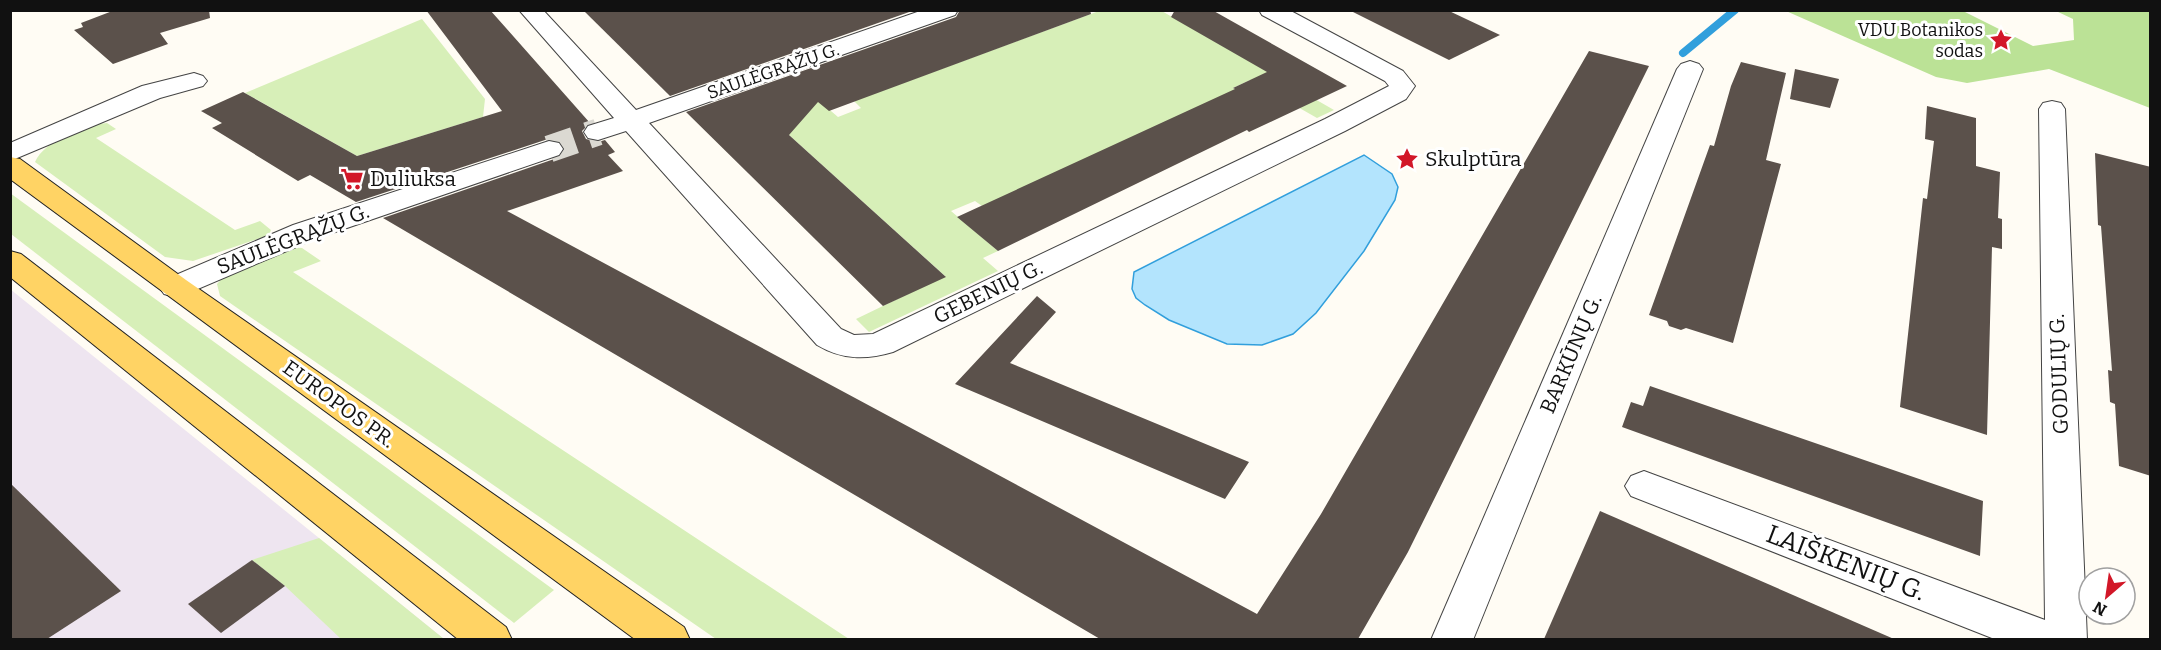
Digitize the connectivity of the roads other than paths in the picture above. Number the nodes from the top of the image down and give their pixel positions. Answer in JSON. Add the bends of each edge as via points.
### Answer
{"nodes":[{"id":1,"x":530,"y":10,"type":"edge"},
{"id":2,"x":947,"y":10,"type":"edge"},
{"id":3,"x":1270,"y":10,"type":"edge"},
{"id":4,"x":1690,"y":69,"type":"dead end"},
{"id":5,"x":194,"y":81,"type":"dead end"},
{"id":6,"x":2052,"y":109,"type":"dead end"},
{"id":7,"x":633,"y":120,"type":"junction"},
{"id":8,"x":598,"y":132,"type":"tunnel mouth"},
{"id":9,"x":549,"y":149,"type":"tunnel mouth"},
{"id":10,"x":10,"y":153,"type":"edge"},
{"id":11,"x":10,"y":165,"type":"edge"},
{"id":12,"x":10,"y":261,"type":"edge"},
{"id":13,"x":175,"y":287,"type":"junction"},
{"id":14,"x":1644,"y":486,"type":"dead end"},
{"id":15,"x":491,"y":639,"type":"edge"},
{"id":16,"x":669,"y":639,"type":"edge"},
{"id":17,"x":1452,"y":639,"type":"edge"},
{"id":18,"x":2047,"y":639,"type":"edge"},
{"id":19,"x":2066,"y":639,"type":"edge"}],
"edges":[{"from":1,"to":7,"type":"street","name":"GEBENIŲ G."},
{"from":2,"to":7,"type":"street","name":"SAULĖGRĄŽŲ G."},
{"from":3,"to":7,"type":"street","name":"GEBENIŲ G.","via":[[1394,76],[1402,86],[1397,93],[1345,119],[892,339],[860,348],[843,346],[829,337]]},
{"from":4,"to":17,"type":"street","name":"BARKŪNŲ G."},
{"from":5,"to":10,"type":"street","via":[[151,92]]},
{"from":6,"to":19,"type":"street","name":"GODULIŲ G."},
{"from":7,"to":8,"type":"street","name":"SAULĖGRĄŽŲ G."},
{"from":9,"to":13,"type":"street","name":"SAULĖGRĄŽŲ G.","via":[[304,232]]},
{"from":11,"to":13,"type":"main road","name":"EUROPOS PR."},
{"from":12,"to":15,"type":"main road"},
{"from":13,"to":16,"type":"main road","name":"EUROPOS PR."},
{"from":14,"to":18,"type":"street","name":"LAIŠKENIŲ G."}]}
